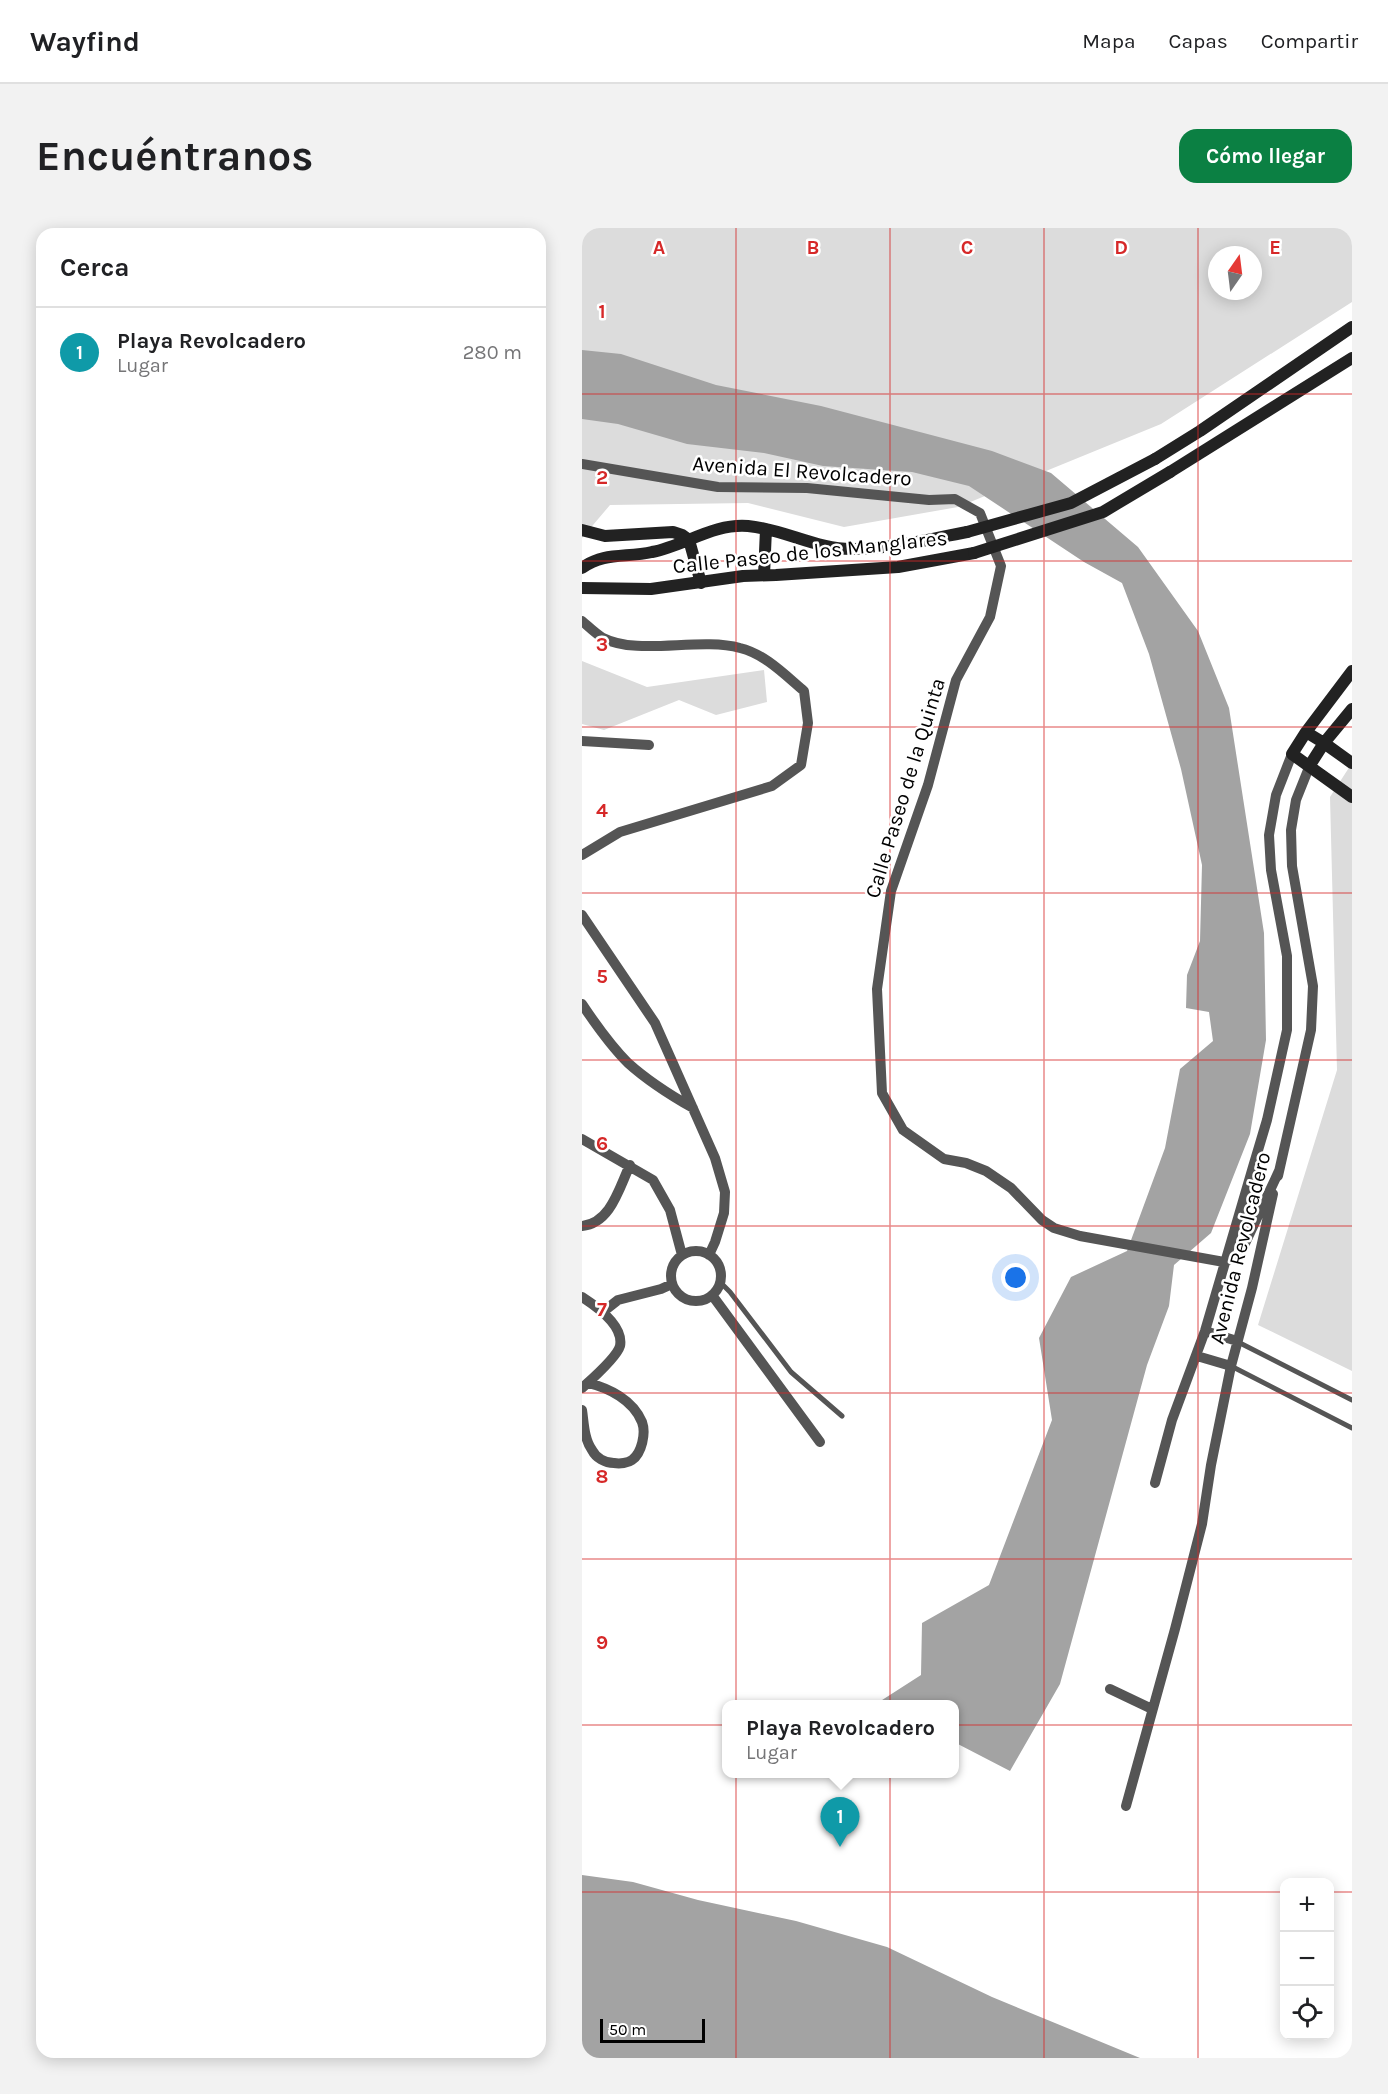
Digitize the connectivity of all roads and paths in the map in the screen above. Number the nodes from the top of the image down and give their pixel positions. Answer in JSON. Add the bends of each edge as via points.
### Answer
{"nodes":[{"id":1,"x":1352,"y":327,"type":"edge"},
{"id":2,"x":1352,"y":358,"type":"edge"},
{"id":3,"x":582,"y":465,"type":"edge"},
{"id":4,"x":980,"y":513,"type":"joint"},
{"id":5,"x":582,"y":530,"type":"edge"},
{"id":6,"x":766,"y":530,"type":"junction"},
{"id":7,"x":689,"y":540,"type":"junction"},
{"id":8,"x":582,"y":568,"type":"edge"},
{"id":9,"x":764,"y":575,"type":"junction"},
{"id":10,"x":701,"y":583,"type":"junction"},
{"id":11,"x":582,"y":588,"type":"edge"},
{"id":12,"x":582,"y":621,"type":"edge"},
{"id":13,"x":1352,"y":671,"type":"edge"},
{"id":14,"x":1352,"y":709,"type":"edge"},
{"id":15,"x":1305,"y":732,"type":"junction"},
{"id":16,"x":582,"y":741,"type":"edge"},
{"id":17,"x":1324,"y":743,"type":"junction"},
{"id":18,"x":649,"y":745,"type":"dead end"},
{"id":19,"x":1292,"y":754,"type":"junction"},
{"id":20,"x":1352,"y":763,"type":"edge"},
{"id":21,"x":1310,"y":765,"type":"junction"},
{"id":22,"x":1352,"y":797,"type":"edge"},
{"id":23,"x":582,"y":855,"type":"edge"},
{"id":24,"x":1292,"y":866,"type":"junction"},
{"id":25,"x":1271,"y":870,"type":"junction"},
{"id":26,"x":582,"y":915,"type":"edge"},
{"id":27,"x":582,"y":1004,"type":"edge"},
{"id":28,"x":693,"y":1108,"type":"junction"},
{"id":29,"x":582,"y":1139,"type":"edge"},
{"id":30,"x":630,"y":1165,"type":"junction"},
{"id":31,"x":1279,"y":1171,"type":"junction"},
{"id":32,"x":582,"y":1226,"type":"edge"},
{"id":33,"x":682,"y":1255,"type":"junction"},
{"id":34,"x":709,"y":1255,"type":"junction"},
{"id":35,"x":1224,"y":1262,"type":"junction"},
{"id":36,"x":720,"y":1282,"type":"junction"},
{"id":37,"x":672,"y":1284,"type":"junction"},
{"id":38,"x":712,"y":1295,"type":"junction"},
{"id":39,"x":582,"y":1297,"type":"edge"},
{"id":40,"x":604,"y":1311,"type":"junction"},
{"id":41,"x":1205,"y":1331,"type":"junction"},
{"id":42,"x":1237,"y":1341,"type":"junction"},
{"id":43,"x":1197,"y":1356,"type":"junction"},
{"id":44,"x":1231,"y":1366,"type":"junction"},
{"id":45,"x":585,"y":1385,"type":"edge"},
{"id":46,"x":1352,"y":1400,"type":"edge"},
{"id":47,"x":582,"y":1410,"type":"edge"},
{"id":48,"x":842,"y":1416,"type":"dead end"},
{"id":49,"x":583,"y":1425,"type":"edge"},
{"id":50,"x":1352,"y":1428,"type":"edge"},
{"id":51,"x":820,"y":1442,"type":"dead end"},
{"id":52,"x":1155,"y":1483,"type":"dead end"},
{"id":53,"x":1110,"y":1689,"type":"dead end"},
{"id":54,"x":1152,"y":1709,"type":"junction"},
{"id":55,"x":1126,"y":1806,"type":"dead end"}],
"edges":[{"from":1,"to":6,"type":"main road","name":"Calle Paseo de los Manglares","bridge":true,"via":[[1200,431],[1071,503],[967,532],[890,547],[852,549]]},
{"from":2,"to":9,"type":"main road","name":"Calle Paseo de los Manglares","bridge":true,"via":[[1103,512],[974,553],[898,567]]},
{"from":3,"to":4,"type":"street","name":"Avenida El Revolcadero","via":[[718,487],[807,488],[955,499]]},
{"from":4,"to":35,"type":"street","name":"Calle Paseo de la Quinta","via":[[1001,566],[990,617],[956,680],[928,785],[891,891],[877,989],[882,1093],[903,1130],[944,1158],[986,1171],[1011,1188],[1054,1228]]},
{"from":5,"to":7,"type":"main road","name":"Calle Paseo de los Manglares","via":[[605,536],[673,532]]},
{"from":6,"to":7,"type":"main road","name":"Calle Paseo de los Manglares","via":[[746,526],[720,529]]},
{"from":6,"to":9,"type":"main road"},
{"from":7,"to":8,"type":"main road","name":"Calle Paseo de los Manglares","via":[[651,552],[612,555]]},
{"from":7,"to":10,"type":"main road"},
{"from":9,"to":10,"type":"main road","name":"Calle Paseo de los Manglares"},
{"from":10,"to":11,"type":"main road","name":"Calle Paseo de los Manglares","via":[[651,589]]},
{"from":12,"to":23,"type":"street","via":[[602,638],[624,646],[696,644],[740,648],[766,660],[804,691],[808,723],[801,765],[772,786],[620,832]]},
{"from":13,"to":15,"type":"main road","name":"Avenida Revolcadero"},
{"from":14,"to":17,"type":"main road","name":"Avenida Revolcadero"},
{"from":15,"to":17,"type":"main road"},
{"from":15,"to":19,"type":"main road","name":"Avenida Revolcadero"},
{"from":16,"to":18,"type":"street"},
{"from":17,"to":20,"type":"main road"},
{"from":17,"to":21,"type":"main road","name":"Avenida Revolcadero"},
{"from":19,"to":21,"type":"main road"},
{"from":19,"to":25,"type":"street","name":"Avenida Revolcadero","via":[[1276,795],[1269,835]]},
{"from":21,"to":22,"type":"main road"},
{"from":21,"to":24,"type":"street","name":"Avenida Revolcadero","via":[[1296,800],[1291,830]]},
{"from":24,"to":25,"type":"street"},
{"from":24,"to":31,"type":"street","name":"Avenida Revolcadero","via":[[1313,986],[1311,1030]]},
{"from":25,"to":35,"type":"street","name":"Avenida Revolcadero","via":[[1287,956],[1287,1030],[1264,1128]]},
{"from":26,"to":28,"type":"street","via":[[655,1023]]},
{"from":27,"to":28,"type":"street","via":[[628,1062],[660,1089]]},
{"from":28,"to":34,"type":"street","via":[[725,1192],[723,1213]]},
{"from":29,"to":30,"type":"street"},
{"from":30,"to":32,"type":"street","via":[[601,1220]]},
{"from":30,"to":33,"type":"street","via":[[653,1180],[670,1210]]},
{"from":31,"to":35,"type":"street","via":[[1240,1254]]},
{"from":31,"to":42,"type":"street","name":"Avenida Revolcadero"},
{"from":33,"to":34,"type":"street"},
{"from":33,"to":37,"type":"street","via":[[671,1271]]},
{"from":34,"to":36,"type":"street","via":[[717,1262]]},
{"from":35,"to":41,"type":"street","name":"Avenida Revolcadero"},
{"from":36,"to":38,"type":"street"},
{"from":36,"to":48,"type":"lane","via":[[791,1372]]},
{"from":37,"to":38,"type":"street","via":[[689,1300]]},
{"from":37,"to":40,"type":"street","via":[[618,1300]]},
{"from":38,"to":51,"type":"street"},
{"from":39,"to":40,"type":"street"},
{"from":40,"to":45,"type":"street","via":[[620,1344]]},
{"from":41,"to":42,"type":"street"},
{"from":41,"to":43,"type":"street","name":"Avenida Revolcadero"},
{"from":42,"to":44,"type":"street","name":"Avenida Revolcadero"},
{"from":42,"to":46,"type":"lane"},
{"from":43,"to":44,"type":"street"},
{"from":43,"to":52,"type":"street","name":"Avenida Revolcadero","via":[[1172,1420]]},
{"from":44,"to":50,"type":"lane"},
{"from":44,"to":54,"type":"street","name":"Avenida Revolcadero","via":[[1202,1524]]},
{"from":45,"to":49,"type":"street","via":[[612,1390],[634,1409],[642,1423],[639,1451],[632,1460],[621,1464],[600,1459],[592,1451]]},
{"from":47,"to":49,"type":"street"},
{"from":53,"to":54,"type":"street"},
{"from":54,"to":55,"type":"street","name":"Avenida Revolcadero"}]}
